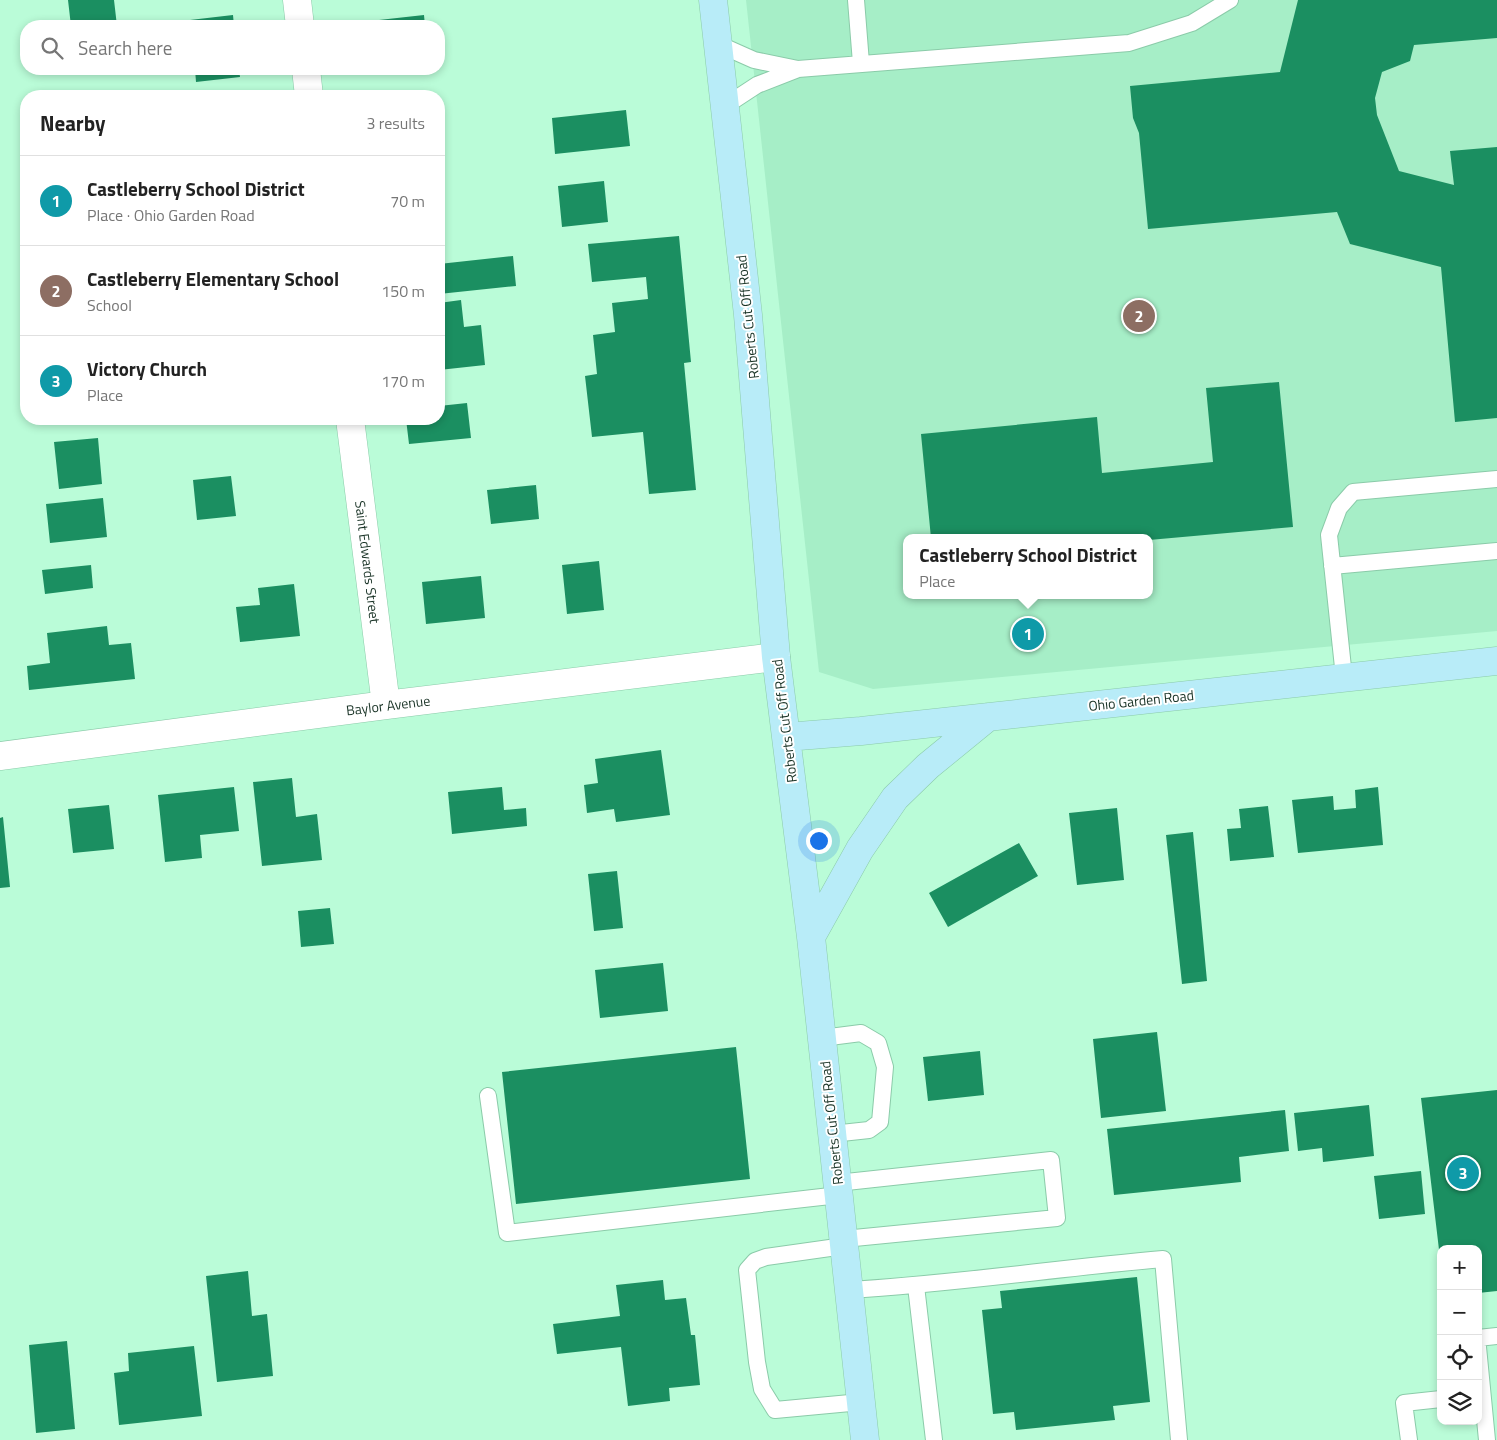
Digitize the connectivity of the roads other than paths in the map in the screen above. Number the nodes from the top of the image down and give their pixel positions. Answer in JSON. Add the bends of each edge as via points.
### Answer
{"nodes":[{"id":1,"x":297,"y":0,"type":"edge"},
{"id":2,"x":713,"y":0,"type":"edge"},
{"id":3,"x":856,"y":0,"type":"edge"},
{"id":4,"x":1230,"y":0,"type":"edge"},
{"id":5,"x":299,"y":20,"type":"edge"},
{"id":6,"x":718,"y":44,"type":"junction"},
{"id":7,"x":861,"y":63,"type":"junction"},
{"id":8,"x":798,"y":68,"type":"junction"},
{"id":9,"x":307,"y":75,"type":"edge"},
{"id":10,"x":308,"y":90,"type":"edge"},
{"id":11,"x":725,"y":106,"type":"junction"},
{"id":12,"x":351,"y":425,"type":"edge"},
{"id":13,"x":1497,"y":479,"type":"edge"},
{"id":14,"x":1497,"y":551,"type":"edge"},
{"id":15,"x":1332,"y":566,"type":"junction"},
{"id":16,"x":776,"y":657,"type":"junction"},
{"id":17,"x":1497,"y":661,"type":"edge"},
{"id":18,"x":1344,"y":677,"type":"junction"},
{"id":19,"x":386,"y":705,"type":"junction"},
{"id":20,"x":988,"y":717,"type":"junction"},
{"id":21,"x":786,"y":737,"type":"junction"},
{"id":22,"x":0,"y":756,"type":"edge"},
{"id":23,"x":811,"y":937,"type":"junction"},
{"id":24,"x":822,"y":1038,"type":"junction"},
{"id":25,"x":488,"y":1096,"type":"dead end"},
{"id":26,"x":832,"y":1134,"type":"junction"},
{"id":27,"x":838,"y":1189,"type":"junction"},
{"id":28,"x":844,"y":1242,"type":"junction"},
{"id":29,"x":916,"y":1286,"type":"junction"},
{"id":30,"x":849,"y":1290,"type":"junction"},
{"id":31,"x":1497,"y":1336,"type":"edge"},
{"id":32,"x":1482,"y":1338,"type":"edge"},
{"id":33,"x":1437,"y":1399,"type":"edge"},
{"id":34,"x":861,"y":1402,"type":"junction"},
{"id":35,"x":1482,"y":1402,"type":"edge"},
{"id":36,"x":865,"y":1440,"type":"edge"},
{"id":37,"x":934,"y":1440,"type":"edge"},
{"id":38,"x":1179,"y":1440,"type":"edge"},
{"id":39,"x":1409,"y":1440,"type":"edge"},
{"id":40,"x":1487,"y":1440,"type":"edge"}],
"edges":[{"from":1,"to":5,"type":"street"},
{"from":2,"to":6,"type":"street","name":"Roberts Cut Off Road"},
{"from":3,"to":7,"type":"lane"},
{"from":4,"to":7,"type":"lane","via":[[1192,23],[1129,43]]},
{"from":6,"to":8,"type":"lane","via":[[754,60]]},
{"from":6,"to":11,"type":"street","name":"Roberts Cut Off Road"},
{"from":7,"to":8,"type":"lane"},
{"from":8,"to":11,"type":"lane","via":[[757,85]]},
{"from":9,"to":10,"type":"street"},
{"from":11,"to":16,"type":"street","name":"Roberts Cut Off Road","via":[[748,315]]},
{"from":12,"to":19,"type":"street","name":"Saint Edwards Street"},
{"from":13,"to":15,"type":"lane","via":[[1352,492],[1339,508],[1329,535]]},
{"from":14,"to":15,"type":"lane"},
{"from":15,"to":18,"type":"lane"},
{"from":16,"to":19,"type":"street","name":"Baylor Avenue"},
{"from":16,"to":21,"type":"street","name":"Roberts Cut Off Road"},
{"from":17,"to":18,"type":"street","name":"Ohio Garden Road"},
{"from":18,"to":20,"type":"street","name":"Ohio Garden Road"},
{"from":19,"to":22,"type":"street","name":"Baylor Avenue"},
{"from":20,"to":21,"type":"street","name":"Ohio Garden Road"},
{"from":20,"to":23,"type":"street","via":[[928,766],[896,798],[860,849]]},
{"from":21,"to":23,"type":"street","name":"Roberts Cut Off Road"},
{"from":23,"to":24,"type":"street","name":"Roberts Cut Off Road"},
{"from":24,"to":26,"type":"street","name":"Roberts Cut Off Road"},
{"from":24,"to":26,"type":"lane","via":[[861,1033],[878,1042],[885,1067],[880,1122],[869,1130]]},
{"from":25,"to":27,"type":"lane","via":[[507,1233]]},
{"from":26,"to":27,"type":"street","name":"Roberts Cut Off Road"},
{"from":27,"to":28,"type":"street","name":"Roberts Cut Off Road"},
{"from":27,"to":28,"type":"lane","via":[[1051,1160],[1056,1218]]},
{"from":28,"to":30,"type":"street","name":"Roberts Cut Off Road"},
{"from":28,"to":34,"type":"lane","via":[[766,1256],[747,1270],[762,1389],[775,1410]]},
{"from":29,"to":30,"type":"lane"},
{"from":29,"to":37,"type":"lane"},
{"from":29,"to":38,"type":"lane","via":[[1163,1259]]},
{"from":30,"to":34,"type":"street","name":"Roberts Cut Off Road"},
{"from":31,"to":32,"type":"lane"},
{"from":33,"to":39,"type":"lane","via":[[1404,1403]]},
{"from":34,"to":36,"type":"street","name":"Roberts Cut Off Road"},
{"from":35,"to":40,"type":"lane"}]}
